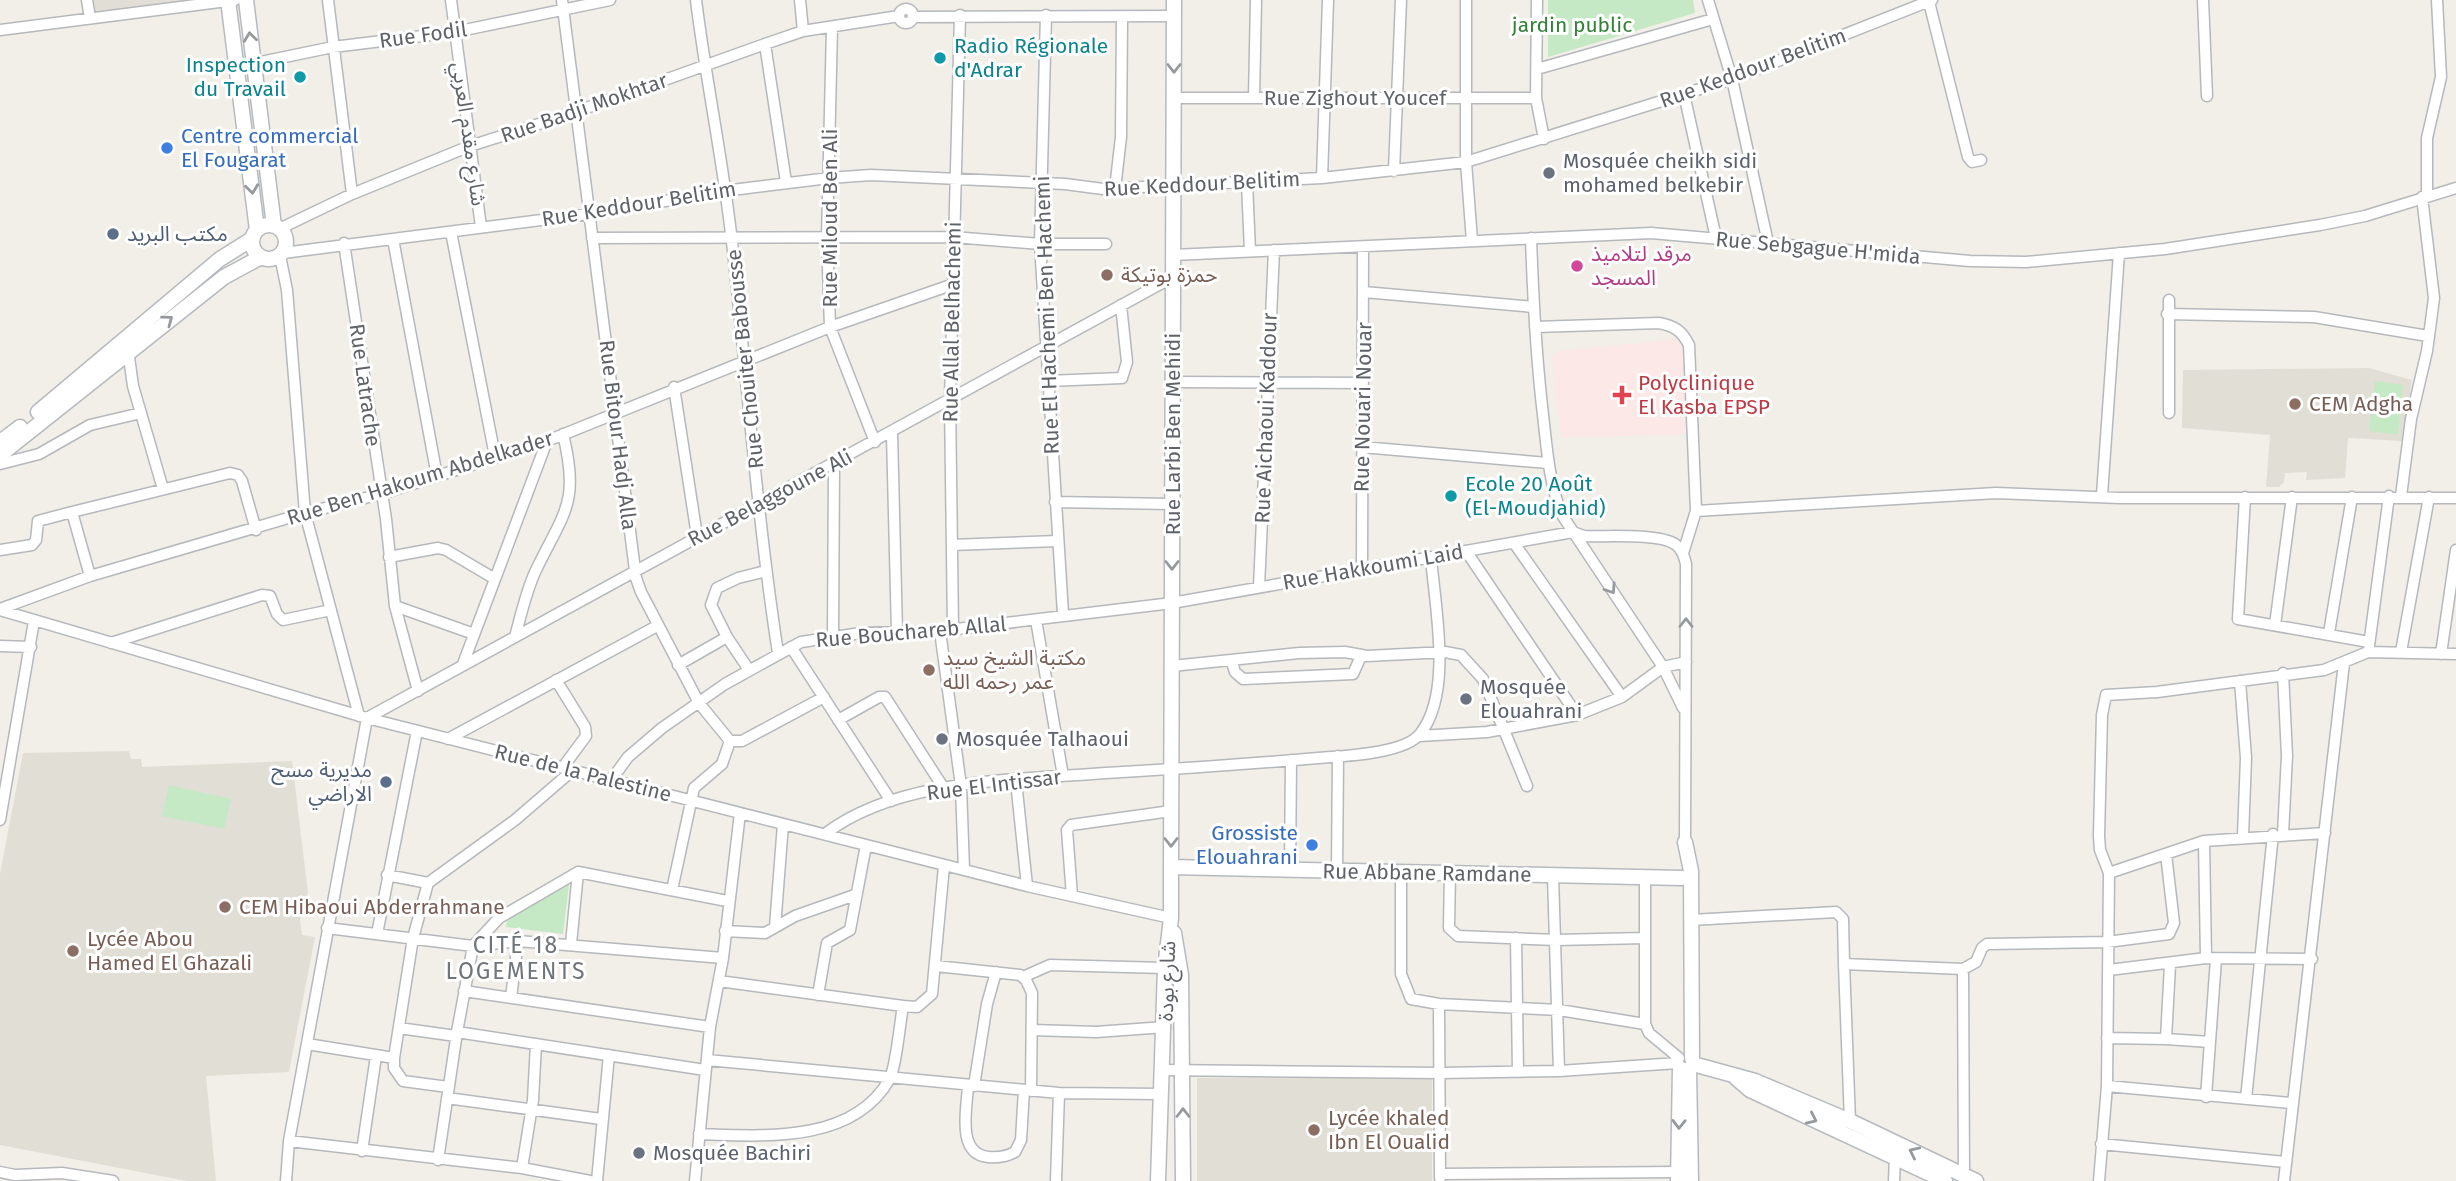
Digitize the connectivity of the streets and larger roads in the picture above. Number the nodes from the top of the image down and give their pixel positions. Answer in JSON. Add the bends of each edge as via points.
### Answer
{"nodes":[{"id":1,"x":87,"y":0,"type":"edge"},
{"id":2,"x":228,"y":0,"type":"edge"},
{"id":3,"x":235,"y":0,"type":"edge"},
{"id":4,"x":246,"y":0,"type":"edge"},
{"id":5,"x":328,"y":0,"type":"edge"},
{"id":6,"x":451,"y":0,"type":"edge"},
{"id":7,"x":610,"y":0,"type":"edge"},
{"id":8,"x":696,"y":0,"type":"edge"},
{"id":9,"x":800,"y":0,"type":"edge"},
{"id":10,"x":1174,"y":0,"type":"edge"},
{"id":11,"x":1256,"y":0,"type":"edge"},
{"id":12,"x":1328,"y":0,"type":"edge"},
{"id":13,"x":1401,"y":0,"type":"edge"},
{"id":14,"x":1466,"y":0,"type":"edge"},
{"id":15,"x":1538,"y":0,"type":"edge"},
{"id":16,"x":1708,"y":0,"type":"edge"},
{"id":17,"x":2203,"y":0,"type":"edge"},
{"id":18,"x":2437,"y":0,"type":"edge"},
{"id":19,"x":1930,"y":1,"type":"edge"},
{"id":20,"x":562,"y":4,"type":"edge"},
{"id":21,"x":906,"y":11,"type":"edge"},
{"id":22,"x":960,"y":15,"type":"junction"},
{"id":23,"x":1046,"y":15,"type":"junction"},
{"id":24,"x":1174,"y":16,"type":"junction"},
{"id":25,"x":90,"y":18,"type":"junction"},
{"id":26,"x":1122,"y":18,"type":"junction"},
{"id":27,"x":1713,"y":19,"type":"junction"},
{"id":28,"x":832,"y":27,"type":"junction"},
{"id":29,"x":0,"y":30,"type":"edge"},
{"id":30,"x":803,"y":31,"type":"junction"},
{"id":31,"x":455,"y":32,"type":"junction"},
{"id":32,"x":765,"y":44,"type":"junction"},
{"id":33,"x":333,"y":47,"type":"junction"},
{"id":34,"x":253,"y":63,"type":"junction"},
{"id":35,"x":704,"y":65,"type":"junction"},
{"id":36,"x":237,"y":68,"type":"junction"},
{"id":37,"x":1537,"y":69,"type":"junction"},
{"id":38,"x":1732,"y":79,"type":"junction"},
{"id":39,"x":1684,"y":94,"type":"junction"},
{"id":40,"x":2207,"y":96,"type":"dead end"},
{"id":41,"x":1465,"y":97,"type":"junction"},
{"id":42,"x":1174,"y":98,"type":"junction"},
{"id":43,"x":1254,"y":98,"type":"junction"},
{"id":44,"x":1536,"y":98,"type":"junction"},
{"id":45,"x":1325,"y":99,"type":"junction"},
{"id":46,"x":1397,"y":100,"type":"junction"},
{"id":47,"x":576,"y":111,"type":"junction"},
{"id":48,"x":1544,"y":139,"type":"junction"},
{"id":49,"x":470,"y":146,"type":"junction"},
{"id":50,"x":1981,"y":160,"type":"dead end"},
{"id":51,"x":1466,"y":162,"type":"junction"},
{"id":52,"x":1394,"y":171,"type":"junction"},
{"id":53,"x":829,"y":178,"type":"junction"},
{"id":54,"x":1322,"y":178,"type":"junction"},
{"id":55,"x":954,"y":180,"type":"junction"},
{"id":56,"x":786,"y":182,"type":"junction"},
{"id":57,"x":1247,"y":183,"type":"junction"},
{"id":58,"x":1041,"y":184,"type":"junction"},
{"id":59,"x":1174,"y":186,"type":"junction"},
{"id":60,"x":2456,"y":188,"type":"edge"},
{"id":61,"x":1115,"y":189,"type":"junction"},
{"id":62,"x":724,"y":191,"type":"junction"},
{"id":63,"x":352,"y":194,"type":"junction"},
{"id":64,"x":2425,"y":197,"type":"junction"},
{"id":65,"x":589,"y":214,"type":"junction"},
{"id":66,"x":481,"y":227,"type":"junction"},
{"id":67,"x":277,"y":228,"type":"junction"},
{"id":68,"x":451,"y":232,"type":"junction"},
{"id":69,"x":255,"y":235,"type":"junction"},
{"id":70,"x":731,"y":237,"type":"junction"},
{"id":71,"x":953,"y":237,"type":"junction"},
{"id":72,"x":593,"y":238,"type":"junction"},
{"id":73,"x":827,"y":238,"type":"junction"},
{"id":74,"x":1531,"y":238,"type":"junction"},
{"id":75,"x":1716,"y":238,"type":"junction"},
{"id":76,"x":393,"y":239,"type":"junction"},
{"id":77,"x":1472,"y":241,"type":"junction"},
{"id":78,"x":344,"y":243,"type":"junction"},
{"id":79,"x":1768,"y":243,"type":"junction"},
{"id":80,"x":1040,"y":244,"type":"junction"},
{"id":81,"x":1106,"y":244,"type":"dead end"},
{"id":82,"x":1363,"y":247,"type":"junction"},
{"id":83,"x":1274,"y":250,"type":"junction"},
{"id":84,"x":1250,"y":251,"type":"junction"},
{"id":85,"x":2119,"y":253,"type":"junction"},
{"id":86,"x":281,"y":254,"type":"junction"},
{"id":87,"x":1173,"y":255,"type":"junction"},
{"id":88,"x":261,"y":257,"type":"junction"},
{"id":89,"x":1173,"y":277,"type":"junction"},
{"id":90,"x":951,"y":285,"type":"junction"},
{"id":91,"x":1364,"y":292,"type":"junction"},
{"id":92,"x":2169,"y":300,"type":"dead end"},
{"id":93,"x":1121,"y":305,"type":"junction"},
{"id":94,"x":1534,"y":307,"type":"junction"},
{"id":95,"x":2167,"y":314,"type":"junction"},
{"id":96,"x":830,"y":327,"type":"junction"},
{"id":97,"x":1535,"y":327,"type":"junction"},
{"id":98,"x":2428,"y":335,"type":"junction"},
{"id":99,"x":128,"y":336,"type":"junction"},
{"id":100,"x":1045,"y":348,"type":"junction"},
{"id":101,"x":128,"y":351,"type":"junction"},
{"id":102,"x":745,"y":363,"type":"junction"},
{"id":103,"x":1048,"y":381,"type":"junction"},
{"id":104,"x":1173,"y":382,"type":"junction"},
{"id":105,"x":1268,"y":382,"type":"junction"},
{"id":106,"x":1363,"y":383,"type":"junction"},
{"id":107,"x":674,"y":387,"type":"junction"},
{"id":108,"x":950,"y":400,"type":"junction"},
{"id":109,"x":616,"y":412,"type":"junction"},
{"id":110,"x":141,"y":413,"type":"junction"},
{"id":111,"x":2169,"y":414,"type":"dead end"},
{"id":112,"x":563,"y":434,"type":"junction"},
{"id":113,"x":892,"y":434,"type":"junction"},
{"id":114,"x":547,"y":441,"type":"junction"},
{"id":115,"x":0,"y":442,"type":"edge"},
{"id":116,"x":875,"y":442,"type":"junction"},
{"id":117,"x":1362,"y":447,"type":"junction"},
{"id":118,"x":0,"y":455,"type":"edge"},
{"id":119,"x":495,"y":456,"type":"junction"},
{"id":120,"x":1548,"y":463,"type":"junction"},
{"id":121,"x":0,"y":464,"type":"edge"},
{"id":122,"x":834,"y":464,"type":"junction"},
{"id":123,"x":437,"y":476,"type":"junction"},
{"id":124,"x":163,"y":489,"type":"junction"},
{"id":125,"x":381,"y":494,"type":"junction"},
{"id":126,"x":2102,"y":495,"type":"junction"},
{"id":127,"x":2395,"y":496,"type":"junction"},
{"id":128,"x":2245,"y":497,"type":"junction"},
{"id":129,"x":2292,"y":497,"type":"junction"},
{"id":130,"x":2352,"y":497,"type":"junction"},
{"id":131,"x":2429,"y":497,"type":"junction"},
{"id":132,"x":2456,"y":498,"type":"edge"},
{"id":133,"x":1055,"y":502,"type":"junction"},
{"id":134,"x":761,"y":503,"type":"junction"},
{"id":135,"x":1172,"y":504,"type":"junction"},
{"id":136,"x":1696,"y":511,"type":"junction"},
{"id":137,"x":72,"y":512,"type":"junction"},
{"id":138,"x":305,"y":513,"type":"junction"},
{"id":139,"x":256,"y":530,"type":"junction"},
{"id":140,"x":1573,"y":532,"type":"junction"},
{"id":141,"x":697,"y":536,"type":"junction"},
{"id":142,"x":1058,"y":541,"type":"junction"},
{"id":143,"x":1514,"y":543,"type":"junction"},
{"id":144,"x":952,"y":545,"type":"junction"},
{"id":145,"x":0,"y":550,"type":"edge"},
{"id":146,"x":2456,"y":550,"type":"edge"},
{"id":147,"x":1466,"y":551,"type":"junction"},
{"id":148,"x":1683,"y":553,"type":"junction"},
{"id":149,"x":389,"y":557,"type":"junction"},
{"id":150,"x":1431,"y":558,"type":"junction"},
{"id":151,"x":1362,"y":567,"type":"junction"},
{"id":152,"x":635,"y":570,"type":"junction"},
{"id":153,"x":766,"y":571,"type":"junction"},
{"id":154,"x":90,"y":576,"type":"junction"},
{"id":155,"x":495,"y":579,"type":"junction"},
{"id":156,"x":1259,"y":587,"type":"junction"},
{"id":157,"x":1172,"y":603,"type":"junction"},
{"id":158,"x":395,"y":606,"type":"junction"},
{"id":159,"x":0,"y":609,"type":"edge"},
{"id":160,"x":331,"y":610,"type":"junction"},
{"id":161,"x":1063,"y":614,"type":"junction"},
{"id":162,"x":1037,"y":620,"type":"junction"},
{"id":163,"x":34,"y":621,"type":"junction"},
{"id":164,"x":2274,"y":625,"type":"junction"},
{"id":165,"x":657,"y":626,"type":"junction"},
{"id":166,"x":953,"y":629,"type":"junction"},
{"id":167,"x":940,"y":631,"type":"junction"},
{"id":168,"x":897,"y":632,"type":"junction"},
{"id":169,"x":2329,"y":633,"type":"junction"},
{"id":170,"x":474,"y":634,"type":"junction"},
{"id":171,"x":833,"y":636,"type":"junction"},
{"id":172,"x":514,"y":637,"type":"junction"},
{"id":173,"x":727,"y":637,"type":"junction"},
{"id":174,"x":111,"y":643,"type":"junction"},
{"id":175,"x":0,"y":646,"type":"edge"},
{"id":176,"x":31,"y":647,"type":"junction"},
{"id":177,"x":791,"y":647,"type":"junction"},
{"id":178,"x":2368,"y":647,"type":"junction"},
{"id":179,"x":2401,"y":652,"type":"junction"},
{"id":180,"x":778,"y":653,"type":"junction"},
{"id":181,"x":1438,"y":653,"type":"junction"},
{"id":182,"x":2441,"y":654,"type":"junction"},
{"id":183,"x":2456,"y":654,"type":"edge"},
{"id":184,"x":1361,"y":656,"type":"junction"},
{"id":185,"x":1266,"y":657,"type":"junction"},
{"id":186,"x":1231,"y":660,"type":"junction"},
{"id":187,"x":1686,"y":663,"type":"junction"},
{"id":188,"x":2344,"y":663,"type":"junction"},
{"id":189,"x":463,"y":664,"type":"junction"},
{"id":190,"x":678,"y":664,"type":"junction"},
{"id":191,"x":1172,"y":666,"type":"junction"},
{"id":192,"x":1663,"y":667,"type":"junction"},
{"id":193,"x":748,"y":670,"type":"junction"},
{"id":194,"x":2283,"y":673,"type":"junction"},
{"id":195,"x":1268,"y":679,"type":"junction"},
{"id":196,"x":556,"y":680,"type":"junction"},
{"id":197,"x":2240,"y":681,"type":"junction"},
{"id":198,"x":418,"y":691,"type":"junction"},
{"id":199,"x":824,"y":697,"type":"junction"},
{"id":200,"x":1622,"y":697,"type":"junction"},
{"id":201,"x":699,"y":703,"type":"junction"},
{"id":202,"x":1577,"y":715,"type":"junction"},
{"id":203,"x":1686,"y":716,"type":"junction"},
{"id":204,"x":363,"y":717,"type":"junction"},
{"id":205,"x":838,"y":720,"type":"junction"},
{"id":206,"x":1505,"y":729,"type":"junction"},
{"id":207,"x":417,"y":731,"type":"junction"},
{"id":208,"x":1419,"y":736,"type":"junction"},
{"id":209,"x":448,"y":738,"type":"junction"},
{"id":210,"x":730,"y":741,"type":"junction"},
{"id":211,"x":1338,"y":756,"type":"junction"},
{"id":212,"x":1291,"y":760,"type":"junction"},
{"id":213,"x":568,"y":769,"type":"junction"},
{"id":214,"x":1171,"y":769,"type":"junction"},
{"id":215,"x":1063,"y":776,"type":"junction"},
{"id":216,"x":612,"y":779,"type":"junction"},
{"id":217,"x":1016,"y":781,"type":"junction"},
{"id":218,"x":961,"y":786,"type":"junction"},
{"id":219,"x":1527,"y":786,"type":"dead end"},
{"id":220,"x":943,"y":788,"type":"junction"},
{"id":221,"x":691,"y":800,"type":"junction"},
{"id":222,"x":891,"y":801,"type":"junction"},
{"id":223,"x":1171,"y":811,"type":"junction"},
{"id":224,"x":740,"y":813,"type":"junction"},
{"id":225,"x":0,"y":820,"type":"edge"},
{"id":226,"x":783,"y":824,"type":"junction"},
{"id":227,"x":825,"y":834,"type":"junction"},
{"id":228,"x":2278,"y":834,"type":"junction"},
{"id":229,"x":2325,"y":834,"type":"junction"},
{"id":230,"x":2243,"y":836,"type":"junction"},
{"id":231,"x":2204,"y":841,"type":"junction"},
{"id":232,"x":1685,"y":842,"type":"junction"},
{"id":233,"x":866,"y":845,"type":"junction"},
{"id":234,"x":2166,"y":854,"type":"junction"},
{"id":235,"x":944,"y":866,"type":"junction"},
{"id":236,"x":1171,"y":867,"type":"junction"},
{"id":237,"x":964,"y":870,"type":"junction"},
{"id":238,"x":1290,"y":870,"type":"junction"},
{"id":239,"x":1337,"y":871,"type":"junction"},
{"id":240,"x":578,"y":872,"type":"junction"},
{"id":241,"x":1401,"y":872,"type":"junction"},
{"id":242,"x":1450,"y":873,"type":"junction"},
{"id":243,"x":2109,"y":873,"type":"junction"},
{"id":244,"x":387,"y":875,"type":"junction"},
{"id":245,"x":1553,"y":876,"type":"junction"},
{"id":246,"x":1645,"y":878,"type":"junction"},
{"id":247,"x":1682,"y":878,"type":"junction"},
{"id":248,"x":428,"y":883,"type":"junction"},
{"id":249,"x":1027,"y":886,"type":"junction"},
{"id":250,"x":672,"y":890,"type":"junction"},
{"id":251,"x":855,"y":895,"type":"junction"},
{"id":252,"x":1072,"y":896,"type":"junction"},
{"id":253,"x":727,"y":901,"type":"junction"},
{"id":254,"x":1171,"y":918,"type":"junction"},
{"id":255,"x":1691,"y":920,"type":"junction"},
{"id":256,"x":775,"y":927,"type":"junction"},
{"id":257,"x":327,"y":928,"type":"junction"},
{"id":258,"x":725,"y":930,"type":"junction"},
{"id":259,"x":377,"y":934,"type":"junction"},
{"id":260,"x":413,"y":938,"type":"junction"},
{"id":261,"x":1516,"y":938,"type":"junction"},
{"id":262,"x":1645,"y":938,"type":"junction"},
{"id":263,"x":1556,"y":940,"type":"junction"},
{"id":264,"x":518,"y":941,"type":"junction"},
{"id":265,"x":2107,"y":942,"type":"junction"},
{"id":266,"x":571,"y":944,"type":"junction"},
{"id":267,"x":473,"y":946,"type":"junction"},
{"id":268,"x":723,"y":958,"type":"junction"},
{"id":269,"x":2211,"y":959,"type":"junction"},
{"id":270,"x":2262,"y":959,"type":"junction"},
{"id":271,"x":2312,"y":959,"type":"junction"},
{"id":272,"x":1844,"y":964,"type":"junction"},
{"id":273,"x":2170,"y":965,"type":"junction"},
{"id":274,"x":936,"y":966,"type":"junction"},
{"id":275,"x":1165,"y":968,"type":"junction"},
{"id":276,"x":1686,"y":969,"type":"junction"},
{"id":277,"x":1963,"y":969,"type":"junction"},
{"id":278,"x":2109,"y":970,"type":"junction"},
{"id":279,"x":996,"y":972,"type":"junction"},
{"id":280,"x":1023,"y":977,"type":"junction"},
{"id":281,"x":719,"y":981,"type":"junction"},
{"id":282,"x":464,"y":991,"type":"junction"},
{"id":283,"x":818,"y":995,"type":"junction"},
{"id":284,"x":511,"y":998,"type":"junction"},
{"id":285,"x":1439,"y":1004,"type":"junction"},
{"id":286,"x":903,"y":1006,"type":"junction"},
{"id":287,"x":1517,"y":1007,"type":"junction"},
{"id":288,"x":1559,"y":1010,"type":"junction"},
{"id":289,"x":1645,"y":1024,"type":"junction"},
{"id":290,"x":710,"y":1027,"type":"junction"},
{"id":291,"x":1165,"y":1027,"type":"junction"},
{"id":292,"x":399,"y":1028,"type":"junction"},
{"id":293,"x":1032,"y":1030,"type":"junction"},
{"id":294,"x":456,"y":1034,"type":"junction"},
{"id":295,"x":2107,"y":1038,"type":"junction"},
{"id":296,"x":2166,"y":1039,"type":"junction"},
{"id":297,"x":2210,"y":1042,"type":"junction"},
{"id":298,"x":307,"y":1044,"type":"junction"},
{"id":299,"x":536,"y":1044,"type":"junction"},
{"id":300,"x":609,"y":1055,"type":"junction"},
{"id":301,"x":376,"y":1056,"type":"junction"},
{"id":302,"x":394,"y":1058,"type":"junction"},
{"id":303,"x":1684,"y":1062,"type":"junction"},
{"id":304,"x":706,"y":1065,"type":"junction"},
{"id":305,"x":1183,"y":1069,"type":"junction"},
{"id":306,"x":1163,"y":1070,"type":"junction"},
{"id":307,"x":1559,"y":1071,"type":"junction"},
{"id":308,"x":1518,"y":1072,"type":"junction"},
{"id":309,"x":1441,"y":1073,"type":"junction"},
{"id":310,"x":890,"y":1078,"type":"junction"},
{"id":311,"x":1736,"y":1078,"type":"junction"},
{"id":312,"x":971,"y":1086,"type":"junction"},
{"id":313,"x":2107,"y":1086,"type":"junction"},
{"id":314,"x":1027,"y":1091,"type":"junction"},
{"id":315,"x":448,"y":1093,"type":"junction"},
{"id":316,"x":1059,"y":1093,"type":"junction"},
{"id":317,"x":1162,"y":1094,"type":"junction"},
{"id":318,"x":2206,"y":1097,"type":"junction"},
{"id":319,"x":2246,"y":1099,"type":"junction"},
{"id":320,"x":2291,"y":1103,"type":"junction"},
{"id":321,"x":531,"y":1111,"type":"junction"},
{"id":322,"x":601,"y":1119,"type":"junction"},
{"id":323,"x":1850,"y":1121,"type":"junction"},
{"id":324,"x":699,"y":1134,"type":"junction"},
{"id":325,"x":289,"y":1141,"type":"junction"},
{"id":326,"x":2101,"y":1144,"type":"junction"},
{"id":327,"x":362,"y":1151,"type":"junction"},
{"id":328,"x":1895,"y":1157,"type":"junction"},
{"id":329,"x":438,"y":1160,"type":"junction"},
{"id":330,"x":2286,"y":1162,"type":"junction"},
{"id":331,"x":522,"y":1168,"type":"junction"},
{"id":332,"x":0,"y":1172,"type":"edge"},
{"id":333,"x":64,"y":1177,"type":"edge"},
{"id":334,"x":1628,"y":1177,"type":"edge"},
{"id":335,"x":1678,"y":1177,"type":"edge"},
{"id":336,"x":24,"y":1178,"type":"edge"},
{"id":337,"x":557,"y":1178,"type":"edge"},
{"id":338,"x":1440,"y":1178,"type":"edge"},
{"id":339,"x":1513,"y":1178,"type":"edge"},
{"id":340,"x":1555,"y":1178,"type":"edge"},
{"id":341,"x":1970,"y":1178,"type":"edge"},
{"id":342,"x":113,"y":1181,"type":"edge"},
{"id":343,"x":286,"y":1181,"type":"edge"},
{"id":344,"x":590,"y":1181,"type":"edge"},
{"id":345,"x":597,"y":1181,"type":"edge"},
{"id":346,"x":695,"y":1181,"type":"edge"},
{"id":347,"x":1056,"y":1181,"type":"edge"},
{"id":348,"x":1158,"y":1181,"type":"edge"},
{"id":349,"x":1184,"y":1181,"type":"edge"},
{"id":350,"x":1691,"y":1181,"type":"edge"},
{"id":351,"x":1894,"y":1181,"type":"edge"},
{"id":352,"x":1945,"y":1181,"type":"edge"},
{"id":353,"x":2099,"y":1181,"type":"edge"},
{"id":354,"x":2284,"y":1181,"type":"edge"}],
"edges":[{"from":1,"to":25,"type":"street"},
{"from":2,"to":3,"type":"street"},
{"from":2,"to":25,"type":"street"},
{"from":2,"to":36,"type":"street"},
{"from":34,"to":4,"type":"street","one_way":true},
{"from":5,"to":33,"type":"street"},
{"from":6,"to":31,"type":"street","name":"شارع مقدم العربي"},
{"from":7,"to":20,"type":"street","name":"Rue Fodil"},
{"from":8,"to":35,"type":"street","name":"Rue Chouiter Babousse"},
{"from":9,"to":30,"type":"street"},
{"from":10,"to":24,"type":"street","name":"Rue Larbi Ben Mehidi"},
{"from":11,"to":43,"type":"street"},
{"from":12,"to":45,"type":"street"},
{"from":13,"to":46,"type":"street"},
{"from":14,"to":41,"type":"street"},
{"from":15,"to":37,"type":"street"},
{"from":16,"to":27,"type":"street"},
{"from":17,"to":40,"type":"street"},
{"from":18,"to":64,"type":"street","via":[[2442,56],[2438,99],[2427,138]]},
{"from":19,"to":38,"type":"street","name":"Rue Keddour Belitim"},
{"from":19,"to":50,"type":"street","via":[[1968,157],[1972,162]]},
{"from":20,"to":31,"type":"street","name":"Rue Fodil"},
{"from":20,"to":47,"type":"street","name":"Rue Bitour Hadj Alla"},
{"from":21,"to":22,"type":"street","name":"Rue Badji Mokhtar"},
{"from":21,"to":28,"type":"street","name":"Rue Badji Mokhtar"},
{"from":22,"to":23,"type":"street","name":"Rue Badji Mokhtar"},
{"from":22,"to":55,"type":"street","name":"Rue Allal Belhachemi"},
{"from":23,"to":26,"type":"street","name":"Rue Badji Mokhtar"},
{"from":23,"to":58,"type":"street","name":"Rue El Hachemi Ben Hachemi"},
{"from":24,"to":26,"type":"street","name":"Rue Badji Mokhtar"},
{"from":24,"to":42,"type":"street","name":"Rue Larbi Ben Mehidi","one_way":true},
{"from":25,"to":29,"type":"street"},
{"from":26,"to":61,"type":"street","via":[[1121,137]]},
{"from":27,"to":37,"type":"street"},
{"from":27,"to":38,"type":"street"},
{"from":28,"to":30,"type":"street","name":"Rue Badji Mokhtar"},
{"from":28,"to":53,"type":"street","name":"Rue Miloud Ben Ali"},
{"from":30,"to":32,"type":"street","name":"Rue Badji Mokhtar"},
{"from":31,"to":33,"type":"street","name":"Rue Fodil"},
{"from":31,"to":49,"type":"street","name":"شارع مقدم العربي"},
{"from":32,"to":35,"type":"street","name":"Rue Badji Mokhtar"},
{"from":32,"to":56,"type":"street"},
{"from":33,"to":34,"type":"street","name":"Rue Fodil"},
{"from":33,"to":63,"type":"street"},
{"from":34,"to":36,"type":"street","name":"Rue Fodil"},
{"from":34,"to":67,"type":"street"},
{"from":35,"to":47,"type":"street","name":"Rue Badji Mokhtar"},
{"from":35,"to":62,"type":"street","name":"Rue Chouiter Babousse"},
{"from":36,"to":69,"type":"street","one_way":true},
{"from":37,"to":44,"type":"street"},
{"from":38,"to":39,"type":"street","name":"Rue Keddour Belitim"},
{"from":38,"to":79,"type":"street"},
{"from":39,"to":48,"type":"street","name":"Rue Keddour Belitim"},
{"from":39,"to":75,"type":"street"},
{"from":41,"to":44,"type":"street","name":"Rue Zighout Youcef"},
{"from":41,"to":46,"type":"street","name":"Rue Zighout Youcef"},
{"from":41,"to":51,"type":"street"},
{"from":42,"to":43,"type":"street","name":"Rue Zighout Youcef"},
{"from":42,"to":59,"type":"street","name":"Rue Larbi Ben Mehidi"},
{"from":43,"to":45,"type":"street","name":"Rue Zighout Youcef"},
{"from":44,"to":48,"type":"street"},
{"from":45,"to":46,"type":"street","name":"Rue Zighout Youcef"},
{"from":45,"to":54,"type":"street"},
{"from":46,"to":52,"type":"street"},
{"from":47,"to":49,"type":"street","name":"Rue Badji Mokhtar"},
{"from":47,"to":65,"type":"street","name":"Rue Bitour Hadj Alla"},
{"from":48,"to":51,"type":"street","name":"Rue Keddour Belitim"},
{"from":49,"to":63,"type":"street","name":"Rue Badji Mokhtar"},
{"from":49,"to":66,"type":"street","name":"شارع مقدم العربي"},
{"from":51,"to":52,"type":"street","name":"Rue Keddour Belitim"},
{"from":51,"to":77,"type":"street"},
{"from":52,"to":54,"type":"street","name":"Rue Keddour Belitim"},
{"from":53,"to":55,"type":"street","name":"Rue Keddour Belitim","via":[[871,175]]},
{"from":53,"to":56,"type":"street","name":"Rue Keddour Belitim"},
{"from":53,"to":73,"type":"street","name":"Rue Miloud Ben Ali"},
{"from":54,"to":57,"type":"street","name":"Rue Keddour Belitim"},
{"from":55,"to":58,"type":"street","name":"Rue Keddour Belitim"},
{"from":55,"to":71,"type":"street","name":"Rue Allal Belhachemi"},
{"from":56,"to":62,"type":"street","name":"Rue Keddour Belitim"},
{"from":57,"to":59,"type":"street","name":"Rue Keddour Belitim"},
{"from":57,"to":84,"type":"street"},
{"from":58,"to":61,"type":"street","name":"Rue Keddour Belitim"},
{"from":58,"to":80,"type":"street","name":"Rue El Hachemi Ben Hachemi"},
{"from":59,"to":61,"type":"street","name":"Rue Keddour Belitim"},
{"from":59,"to":87,"type":"street","name":"Rue Larbi Ben Mehidi"},
{"from":60,"to":64,"type":"street","name":"Rue Sebgague H'mida"},
{"from":62,"to":65,"type":"street","name":"Rue Keddour Belitim"},
{"from":62,"to":70,"type":"street","name":"Rue Chouiter Babousse"},
{"from":63,"to":67,"type":"street","name":"Rue Badji Mokhtar"},
{"from":64,"to":85,"type":"street","name":"Rue Sebgague H'mida","via":[[2320,225]]},
{"from":64,"to":98,"type":"street","via":[[2434,298]]},
{"from":65,"to":66,"type":"street","name":"Rue Keddour Belitim"},
{"from":65,"to":72,"type":"street","name":"Rue Bitour Hadj Alla"},
{"from":66,"to":68,"type":"street","name":"Rue Keddour Belitim"},
{"from":67,"to":69,"type":"street"},
{"from":67,"to":86,"type":"street","via":[[286,243]]},
{"from":68,"to":76,"type":"street","name":"Rue Keddour Belitim"},
{"from":68,"to":119,"type":"street"},
{"from":69,"to":88,"type":"street","via":[[254,250]]},
{"from":69,"to":99,"type":"street"},
{"from":70,"to":72,"type":"street"},
{"from":70,"to":73,"type":"street"},
{"from":70,"to":102,"type":"street","name":"Rue Chouiter Babousse"},
{"from":71,"to":73,"type":"street"},
{"from":71,"to":80,"type":"street"},
{"from":71,"to":90,"type":"street","name":"Rue Allal Belhachemi"},
{"from":72,"to":109,"type":"street","name":"Rue Bitour Hadj Alla"},
{"from":73,"to":96,"type":"street","name":"Rue Miloud Ben Ali"},
{"from":74,"to":75,"type":"street","name":"Rue Sebgague H'mida","via":[[1641,233]]},
{"from":74,"to":77,"type":"street","name":"Rue Sebgague H'mida"},
{"from":74,"to":94,"type":"street"},
{"from":75,"to":79,"type":"street","name":"Rue Sebgague H'mida"},
{"from":76,"to":78,"type":"street","name":"Rue Keddour Belitim"},
{"from":76,"to":123,"type":"street"},
{"from":77,"to":82,"type":"street","name":"Rue Sebgague H'mida"},
{"from":78,"to":86,"type":"street","name":"Rue Keddour Belitim"},
{"from":78,"to":125,"type":"street","name":"Rue Latrache"},
{"from":79,"to":85,"type":"street","name":"Rue Sebgague H'mida","via":[[1970,261],[2026,262]]},
{"from":80,"to":81,"type":"street"},
{"from":80,"to":100,"type":"street","name":"Rue El Hachemi Ben Hachemi"},
{"from":82,"to":83,"type":"street","name":"Rue Sebgague H'mida"},
{"from":82,"to":91,"type":"street","name":"Rue Nouari Nouar"},
{"from":83,"to":84,"type":"street","name":"Rue Sebgague H'mida"},
{"from":83,"to":105,"type":"street","name":"Rue Aichaoui Kaddour"},
{"from":84,"to":87,"type":"street","name":"Rue Sebgague H'mida"},
{"from":85,"to":126,"type":"street"},
{"from":86,"to":88,"type":"street"},
{"from":86,"to":138,"type":"street"},
{"from":87,"to":89,"type":"street","name":"Rue Larbi Ben Mehidi"},
{"from":101,"to":88,"type":"street","one_way":true,"via":[[225,277]]},
{"from":89,"to":93,"type":"street","name":"Rue Belaggoune Ali"},
{"from":89,"to":104,"type":"street","name":"Rue Larbi Ben Mehidi"},
{"from":90,"to":96,"type":"street","name":"Rue Ben Hakoum Abdelkader"},
{"from":90,"to":108,"type":"street","name":"Rue Allal Belhachemi"},
{"from":91,"to":94,"type":"street"},
{"from":91,"to":106,"type":"street","name":"Rue Nouari Nouar"},
{"from":92,"to":95,"type":"street"},
{"from":93,"to":100,"type":"street","name":"Rue Belaggoune Ali"},
{"from":93,"to":103,"type":"street","via":[[1127,362],[1122,377]]},
{"from":94,"to":97,"type":"street"},
{"from":95,"to":98,"type":"street","via":[[2314,317]]},
{"from":95,"to":111,"type":"street"},
{"from":96,"to":102,"type":"street","name":"Rue Ben Hakoum Abdelkader"},
{"from":96,"to":116,"type":"street","name":"Rue Miloud Ben Ali"},
{"from":97,"to":120,"type":"street"},
{"from":97,"to":136,"type":"street","via":[[1660,323],[1678,328],[1689,345]]},
{"from":98,"to":127,"type":"street"},
{"from":99,"to":101,"type":"street"},
{"from":99,"to":115,"type":"street"},
{"from":100,"to":103,"type":"street","name":"Rue El Hachemi Ben Hachemi"},
{"from":100,"to":108,"type":"street","name":"Rue Belaggoune Ali"},
{"from":101,"to":110,"type":"street"},
{"from":101,"to":118,"type":"street"},
{"from":102,"to":107,"type":"street","name":"Rue Ben Hakoum Abdelkader"},
{"from":102,"to":134,"type":"street","name":"Rue Chouiter Babousse"},
{"from":103,"to":133,"type":"street","name":"Rue El Hachemi Ben Hachemi"},
{"from":104,"to":105,"type":"street"},
{"from":104,"to":135,"type":"street","name":"Rue Larbi Ben Mehidi"},
{"from":105,"to":106,"type":"street"},
{"from":105,"to":156,"type":"street","name":"Rue Aichaoui Kaddour"},
{"from":106,"to":117,"type":"street","name":"Rue Nouari Nouar"},
{"from":107,"to":109,"type":"street","name":"Rue Ben Hakoum Abdelkader"},
{"from":107,"to":141,"type":"street"},
{"from":108,"to":113,"type":"street","name":"Rue Belaggoune Ali"},
{"from":108,"to":144,"type":"street","name":"Rue Allal Belhachemi"},
{"from":109,"to":112,"type":"street","name":"Rue Ben Hakoum Abdelkader"},
{"from":109,"to":152,"type":"street","name":"Rue Bitour Hadj Alla"},
{"from":110,"to":121,"type":"street","via":[[90,425],[39,454]]},
{"from":110,"to":124,"type":"street"},
{"from":112,"to":114,"type":"street","name":"Rue Ben Hakoum Abdelkader"},
{"from":112,"to":172,"type":"street","via":[[572,479],[568,511],[534,573]]},
{"from":113,"to":116,"type":"street","name":"Rue Belaggoune Ali"},
{"from":113,"to":168,"type":"street"},
{"from":114,"to":119,"type":"street","name":"Rue Ben Hakoum Abdelkader"},
{"from":114,"to":155,"type":"street"},
{"from":116,"to":122,"type":"street","name":"Rue Belaggoune Ali"},
{"from":117,"to":120,"type":"street"},
{"from":117,"to":151,"type":"street","name":"Rue Nouari Nouar"},
{"from":119,"to":123,"type":"street","name":"Rue Ben Hakoum Abdelkader"},
{"from":120,"to":140,"type":"street","via":[[1557,504]]},
{"from":122,"to":134,"type":"street","name":"Rue Belaggoune Ali"},
{"from":122,"to":171,"type":"street"},
{"from":123,"to":125,"type":"street","name":"Rue Ben Hakoum Abdelkader"},
{"from":124,"to":137,"type":"street"},
{"from":124,"to":139,"type":"street","via":[[238,475]]},
{"from":125,"to":138,"type":"street","name":"Rue Ben Hakoum Abdelkader"},
{"from":125,"to":149,"type":"street","name":"Rue Latrache"},
{"from":126,"to":128,"type":"street"},
{"from":126,"to":136,"type":"street","via":[[1996,494]]},
{"from":127,"to":130,"type":"street"},
{"from":127,"to":131,"type":"street"},
{"from":127,"to":178,"type":"street"},
{"from":128,"to":129,"type":"street"},
{"from":128,"to":164,"type":"street","via":[[2238,620]]},
{"from":129,"to":130,"type":"street"},
{"from":129,"to":164,"type":"street"},
{"from":130,"to":169,"type":"street"},
{"from":131,"to":132,"type":"street"},
{"from":131,"to":179,"type":"street"},
{"from":133,"to":135,"type":"street"},
{"from":133,"to":142,"type":"street","name":"Rue El Hachemi Ben Hachemi"},
{"from":134,"to":141,"type":"street","name":"Rue Belaggoune Ali"},
{"from":134,"to":153,"type":"street","name":"Rue Chouiter Babousse"},
{"from":135,"to":157,"type":"street","name":"Rue Larbi Ben Mehidi","one_way":true},
{"from":136,"to":148,"type":"street"},
{"from":137,"to":145,"type":"street","via":[[38,521],[32,545]]},
{"from":137,"to":154,"type":"street"},
{"from":138,"to":139,"type":"street","name":"Rue Ben Hakoum Abdelkader"},
{"from":138,"to":160,"type":"street"},
{"from":139,"to":154,"type":"street","name":"Rue Ben Hakoum Abdelkader"},
{"from":140,"to":143,"type":"street","name":"Rue Hakkoumi Laid"},
{"from":140,"to":148,"type":"street","name":"Rue Hakkoumi Laid","via":[[1666,540]]},
{"from":140,"to":192,"type":"street","one_way":true},
{"from":141,"to":152,"type":"street","name":"Rue Belaggoune Ali"},
{"from":142,"to":144,"type":"street"},
{"from":142,"to":161,"type":"street","name":"Rue El Hachemi Ben Hachemi"},
{"from":143,"to":147,"type":"street","name":"Rue Hakkoumi Laid"},
{"from":143,"to":200,"type":"street"},
{"from":144,"to":166,"type":"street","name":"Rue Allal Belhachemi"},
{"from":146,"to":182,"type":"street"},
{"from":147,"to":150,"type":"street","name":"Rue Hakkoumi Laid"},
{"from":147,"to":202,"type":"street"},
{"from":187,"to":148,"type":"street","one_way":true},
{"from":149,"to":155,"type":"street","via":[[438,548]]},
{"from":149,"to":158,"type":"street","name":"Rue Latrache"},
{"from":150,"to":151,"type":"street","name":"Rue Hakkoumi Laid"},
{"from":150,"to":181,"type":"street"},
{"from":151,"to":156,"type":"street","name":"Rue Hakkoumi Laid"},
{"from":152,"to":165,"type":"street","name":"Rue Bitour Hadj Alla"},
{"from":152,"to":172,"type":"street","name":"Rue Belaggoune Ali"},
{"from":153,"to":173,"type":"street","via":[[738,578],[713,592],[711,605]]},
{"from":153,"to":180,"type":"street","name":"Rue Chouiter Babousse"},
{"from":154,"to":159,"type":"street","name":"Rue Ben Hakoum Abdelkader"},
{"from":155,"to":170,"type":"street"},
{"from":156,"to":157,"type":"street","name":"Rue Hakkoumi Laid"},
{"from":157,"to":161,"type":"street","name":"Rue Bouchareb Allal"},
{"from":157,"to":191,"type":"street","name":"Rue Larbi Ben Mehidi"},
{"from":158,"to":170,"type":"street"},
{"from":158,"to":198,"type":"street","name":"Rue Latrache"},
{"from":159,"to":163,"type":"street","name":"Rue de la Palestine"},
{"from":160,"to":174,"type":"street","via":[[283,620],[270,596],[262,595]]},
{"from":160,"to":204,"type":"street"},
{"from":161,"to":162,"type":"street","name":"Rue Bouchareb Allal"},
{"from":162,"to":166,"type":"street","name":"Rue Bouchareb Allal"},
{"from":162,"to":215,"type":"street"},
{"from":163,"to":174,"type":"street","name":"Rue de la Palestine"},
{"from":163,"to":176,"type":"street"},
{"from":164,"to":169,"type":"street"},
{"from":165,"to":190,"type":"street","name":"Rue Bitour Hadj Alla"},
{"from":165,"to":196,"type":"street"},
{"from":166,"to":167,"type":"street","name":"Rue Bouchareb Allal"},
{"from":167,"to":168,"type":"street","name":"Rue Bouchareb Allal"},
{"from":167,"to":218,"type":"street"},
{"from":168,"to":171,"type":"street","name":"Rue Bouchareb Allal"},
{"from":169,"to":178,"type":"street"},
{"from":170,"to":189,"type":"street"},
{"from":171,"to":177,"type":"street","name":"Rue Bouchareb Allal"},
{"from":172,"to":189,"type":"street","name":"Rue Belaggoune Ali"},
{"from":173,"to":190,"type":"street"},
{"from":173,"to":193,"type":"street"},
{"from":174,"to":204,"type":"street","name":"Rue de la Palestine"},
{"from":175,"to":176,"type":"street"},
{"from":176,"to":225,"type":"street"},
{"from":177,"to":180,"type":"street","name":"Rue Bouchareb Allal"},
{"from":177,"to":199,"type":"street"},
{"from":178,"to":179,"type":"street"},
{"from":178,"to":188,"type":"street"},
{"from":179,"to":182,"type":"street"},
{"from":180,"to":193,"type":"street","name":"Rue Bouchareb Allal"},
{"from":181,"to":184,"type":"street"},
{"from":181,"to":206,"type":"street","via":[[1453,652],[1469,660],[1483,679]]},
{"from":181,"to":208,"type":"street","via":[[1434,710]]},
{"from":182,"to":183,"type":"street"},
{"from":184,"to":185,"type":"street","via":[[1345,652]]},
{"from":184,"to":195,"type":"street","via":[[1351,675]]},
{"from":185,"to":186,"type":"street"},
{"from":185,"to":195,"type":"street"},
{"from":186,"to":191,"type":"street"},
{"from":186,"to":195,"type":"street","via":[[1243,678]]},
{"from":187,"to":192,"type":"street"},
{"from":187,"to":203,"type":"street"},
{"from":188,"to":194,"type":"street","via":[[2324,670]]},
{"from":188,"to":229,"type":"street"},
{"from":189,"to":198,"type":"street","name":"Rue Belaggoune Ali"},
{"from":190,"to":201,"type":"street","name":"Rue Bitour Hadj Alla"},
{"from":191,"to":214,"type":"street","name":"Rue Larbi Ben Mehidi"},
{"from":192,"to":200,"type":"street","name":"Rue El Intissar"},
{"from":192,"to":203,"type":"street"},
{"from":193,"to":201,"type":"street","name":"Rue Bouchareb Allal"},
{"from":194,"to":197,"type":"street"},
{"from":194,"to":228,"type":"street","via":[[2287,772]]},
{"from":196,"to":209,"type":"street"},
{"from":196,"to":213,"type":"street","via":[[585,727],[586,736]]},
{"from":197,"to":230,"type":"street","via":[[2246,758]]},
{"from":197,"to":243,"type":"street","via":[[2104,696],[2099,836]]},
{"from":198,"to":204,"type":"street","name":"Rue Belaggoune Ali"},
{"from":199,"to":205,"type":"street"},
{"from":199,"to":210,"type":"street","via":[[741,741]]},
{"from":200,"to":202,"type":"street","name":"Rue El Intissar"},
{"from":201,"to":210,"type":"street","name":"Rue Bitour Hadj Alla"},
{"from":201,"to":216,"type":"street","name":"Rue Bouchareb Allal","via":[[662,727],[628,757]]},
{"from":202,"to":206,"type":"street","name":"Rue El Intissar"},
{"from":203,"to":232,"type":"street"},
{"from":204,"to":207,"type":"street","name":"Rue de la Palestine"},
{"from":204,"to":257,"type":"street"},
{"from":205,"to":220,"type":"street","via":[[885,697]]},
{"from":205,"to":222,"type":"street"},
{"from":206,"to":208,"type":"street","name":"Rue El Intissar"},
{"from":206,"to":219,"type":"street"},
{"from":207,"to":209,"type":"street","name":"Rue de la Palestine"},
{"from":207,"to":244,"type":"street"},
{"from":208,"to":211,"type":"street","name":"Rue El Intissar","via":[[1392,748]]},
{"from":209,"to":213,"type":"street","name":"Rue de la Palestine"},
{"from":210,"to":221,"type":"street","via":[[722,764],[696,785]]},
{"from":211,"to":212,"type":"street","name":"Rue El Intissar"},
{"from":211,"to":239,"type":"street"},
{"from":212,"to":214,"type":"street","name":"Rue El Intissar"},
{"from":212,"to":238,"type":"street"},
{"from":213,"to":216,"type":"street","name":"Rue de la Palestine"},
{"from":213,"to":248,"type":"street","via":[[515,820]]},
{"from":214,"to":215,"type":"street","name":"Rue El Intissar"},
{"from":214,"to":223,"type":"street","name":"Rue Larbi Ben Mehidi"},
{"from":215,"to":217,"type":"street","name":"Rue El Intissar"},
{"from":216,"to":221,"type":"street","name":"Rue de la Palestine"},
{"from":217,"to":218,"type":"street","name":"Rue El Intissar"},
{"from":217,"to":249,"type":"street"},
{"from":218,"to":220,"type":"street","name":"Rue El Intissar"},
{"from":218,"to":237,"type":"street"},
{"from":220,"to":222,"type":"street","name":"Rue El Intissar"},
{"from":221,"to":224,"type":"street","name":"Rue de la Palestine"},
{"from":221,"to":250,"type":"street"},
{"from":222,"to":227,"type":"street","name":"Rue El Intissar","via":[[843,820]]},
{"from":223,"to":236,"type":"street","name":"Rue Larbi Ben Mehidi","one_way":true},
{"from":223,"to":252,"type":"street","via":[[1071,825]]},
{"from":224,"to":226,"type":"street","name":"Rue de la Palestine"},
{"from":224,"to":253,"type":"street"},
{"from":226,"to":227,"type":"street","name":"Rue de la Palestine"},
{"from":226,"to":256,"type":"street"},
{"from":227,"to":233,"type":"street","name":"Rue de la Palestine"},
{"from":228,"to":229,"type":"street"},
{"from":228,"to":230,"type":"street"},
{"from":228,"to":270,"type":"street"},
{"from":229,"to":271,"type":"street"},
{"from":230,"to":231,"type":"street"},
{"from":231,"to":234,"type":"street"},
{"from":231,"to":269,"type":"street"},
{"from":232,"to":247,"type":"street"},
{"from":232,"to":255,"type":"street","via":[[1691,871]]},
{"from":233,"to":235,"type":"street","name":"Rue de la Palestine"},
{"from":233,"to":251,"type":"street"},
{"from":234,"to":243,"type":"street"},
{"from":234,"to":265,"type":"street","via":[[2172,932]]},
{"from":235,"to":237,"type":"street","name":"Rue de la Palestine"},
{"from":235,"to":274,"type":"street"},
{"from":236,"to":238,"type":"street","name":"Rue Abbane Ramdane"},
{"from":236,"to":254,"type":"street","name":"Rue Larbi Ben Mehidi"},
{"from":237,"to":249,"type":"street","name":"Rue de la Palestine"},
{"from":238,"to":239,"type":"street","name":"Rue Abbane Ramdane"},
{"from":239,"to":241,"type":"street","name":"Rue Abbane Ramdane"},
{"from":240,"to":250,"type":"street"},
{"from":240,"to":266,"type":"street"},
{"from":240,"to":267,"type":"street","via":[[499,918]]},
{"from":241,"to":242,"type":"street","name":"Rue Abbane Ramdane"},
{"from":241,"to":285,"type":"street","via":[[1403,983],[1411,999]]},
{"from":242,"to":245,"type":"street","name":"Rue Abbane Ramdane"},
{"from":242,"to":261,"type":"street","via":[[1448,921],[1453,933]]},
{"from":243,"to":265,"type":"street"},
{"from":244,"to":248,"type":"street"},
{"from":244,"to":259,"type":"street"},
{"from":245,"to":246,"type":"street","name":"Rue Abbane Ramdane"},
{"from":245,"to":263,"type":"street"},
{"from":246,"to":247,"type":"street","name":"Rue Abbane Ramdane"},
{"from":246,"to":262,"type":"street"},
{"from":247,"to":276,"type":"street"},
{"from":248,"to":260,"type":"street"},
{"from":249,"to":252,"type":"street","name":"Rue de la Palestine"},
{"from":250,"to":253,"type":"street"},
{"from":251,"to":256,"type":"street"},
{"from":251,"to":283,"type":"street","via":[[850,930],[827,943]]},
{"from":252,"to":254,"type":"street","name":"Rue de la Palestine"},
{"from":253,"to":258,"type":"street"},
{"from":254,"to":275,"type":"street","name":"شارع بودة"},
{"from":254,"to":305,"type":"street","name":"شارع بودة","via":[[1181,975]]},
{"from":255,"to":272,"type":"street","via":[[1839,912]]},
{"from":255,"to":276,"type":"street"},
{"from":256,"to":258,"type":"street","via":[[758,933]]},
{"from":257,"to":259,"type":"street"},
{"from":257,"to":298,"type":"street"},
{"from":258,"to":268,"type":"street"},
{"from":259,"to":260,"type":"street"},
{"from":260,"to":267,"type":"street"},
{"from":260,"to":292,"type":"street"},
{"from":261,"to":263,"type":"street"},
{"from":261,"to":287,"type":"street"},
{"from":262,"to":263,"type":"street"},
{"from":262,"to":289,"type":"street"},
{"from":263,"to":288,"type":"street"},
{"from":264,"to":266,"type":"street"},
{"from":264,"to":267,"type":"street"},
{"from":264,"to":284,"type":"street"},
{"from":265,"to":277,"type":"street","via":[[1987,944],[1976,962]]},
{"from":265,"to":278,"type":"street"},
{"from":266,"to":268,"type":"street"},
{"from":267,"to":282,"type":"street"},
{"from":268,"to":281,"type":"street"},
{"from":269,"to":270,"type":"street"},
{"from":269,"to":273,"type":"street"},
{"from":269,"to":297,"type":"street"},
{"from":270,"to":271,"type":"street"},
{"from":270,"to":319,"type":"street"},
{"from":271,"to":320,"type":"street"},
{"from":272,"to":277,"type":"street"},
{"from":272,"to":323,"type":"street"},
{"from":273,"to":278,"type":"street"},
{"from":273,"to":296,"type":"street"},
{"from":274,"to":279,"type":"street"},
{"from":274,"to":286,"type":"street","via":[[928,1000],[917,1007]]},
{"from":275,"to":280,"type":"street","via":[[1050,965]]},
{"from":275,"to":291,"type":"street","name":"شارع بودة"},
{"from":276,"to":303,"type":"street"},
{"from":277,"to":341,"type":"street"},
{"from":278,"to":295,"type":"street"},
{"from":279,"to":280,"type":"street"},
{"from":279,"to":312,"type":"street"},
{"from":280,"to":293,"type":"street","via":[[1032,993]]},
{"from":281,"to":283,"type":"street"},
{"from":281,"to":290,"type":"street"},
{"from":282,"to":284,"type":"street"},
{"from":282,"to":294,"type":"street"},
{"from":283,"to":286,"type":"street"},
{"from":284,"to":290,"type":"street"},
{"from":285,"to":287,"type":"street"},
{"from":285,"to":309,"type":"street"},
{"from":286,"to":310,"type":"street"},
{"from":287,"to":288,"type":"street"},
{"from":287,"to":308,"type":"street"},
{"from":288,"to":289,"type":"street"},
{"from":288,"to":307,"type":"street"},
{"from":289,"to":303,"type":"street","via":[[1649,1033]]},
{"from":290,"to":304,"type":"street"},
{"from":291,"to":293,"type":"street"},
{"from":291,"to":306,"type":"street","name":"شارع بودة"},
{"from":292,"to":294,"type":"street"},
{"from":292,"to":302,"type":"street"},
{"from":293,"to":314,"type":"street"},
{"from":294,"to":299,"type":"street"},
{"from":294,"to":315,"type":"street"},
{"from":295,"to":296,"type":"street"},
{"from":295,"to":313,"type":"street"},
{"from":296,"to":297,"type":"street"},
{"from":297,"to":318,"type":"street"},
{"from":298,"to":301,"type":"street"},
{"from":298,"to":325,"type":"street"},
{"from":299,"to":300,"type":"street"},
{"from":299,"to":321,"type":"street"},
{"from":300,"to":304,"type":"street"},
{"from":300,"to":322,"type":"street"},
{"from":301,"to":302,"type":"street"},
{"from":301,"to":327,"type":"street"},
{"from":302,"to":315,"type":"street","via":[[394,1068],[403,1081]]},
{"from":303,"to":307,"type":"street"},
{"from":303,"to":311,"type":"street"},
{"from":303,"to":335,"type":"street","one_way":true},
{"from":303,"to":350,"type":"street"},
{"from":304,"to":310,"type":"street"},
{"from":304,"to":324,"type":"street"},
{"from":305,"to":306,"type":"street"},
{"from":305,"to":309,"type":"street"},
{"from":349,"to":305,"type":"street","name":"شارع بودة","one_way":true},
{"from":306,"to":317,"type":"street","name":"شارع بودة"},
{"from":307,"to":308,"type":"street"},
{"from":308,"to":309,"type":"street"},
{"from":309,"to":338,"type":"street"},
{"from":310,"to":312,"type":"street"},
{"from":310,"to":324,"type":"street","via":[[862,1111],[812,1130],[768,1136]]},
{"from":311,"to":323,"type":"street","via":[[1755,1081]]},
{"from":311,"to":328,"type":"street","one_way":true,"via":[[1750,1090]]},
{"from":312,"to":314,"type":"street"},
{"from":312,"to":314,"type":"street","via":[[966,1132],[977,1156],[1000,1158],[1015,1152]]},
{"from":313,"to":318,"type":"street"},
{"from":313,"to":326,"type":"street"},
{"from":314,"to":316,"type":"street"},
{"from":315,"to":321,"type":"street"},
{"from":315,"to":329,"type":"street"},
{"from":316,"to":317,"type":"street"},
{"from":316,"to":347,"type":"street"},
{"from":317,"to":348,"type":"street","name":"شارع بودة"},
{"from":318,"to":319,"type":"street"},
{"from":319,"to":320,"type":"street"},
{"from":320,"to":330,"type":"street"},
{"from":321,"to":322,"type":"street"},
{"from":321,"to":331,"type":"street"},
{"from":322,"to":345,"type":"street"},
{"from":341,"to":323,"type":"street","one_way":true},
{"from":324,"to":346,"type":"street"},
{"from":325,"to":327,"type":"street"},
{"from":325,"to":343,"type":"street"},
{"from":326,"to":330,"type":"street"},
{"from":326,"to":353,"type":"street"},
{"from":327,"to":329,"type":"street"},
{"from":328,"to":351,"type":"street"},
{"from":328,"to":352,"type":"street"},
{"from":329,"to":331,"type":"street"},
{"from":330,"to":354,"type":"street"},
{"from":331,"to":337,"type":"street"},
{"from":332,"to":336,"type":"street"},
{"from":333,"to":336,"type":"street"},
{"from":333,"to":342,"type":"street"},
{"from":334,"to":335,"type":"street"},
{"from":334,"to":340,"type":"street"},
{"from":337,"to":344,"type":"street"},
{"from":338,"to":339,"type":"street"},
{"from":339,"to":340,"type":"street"}]}
